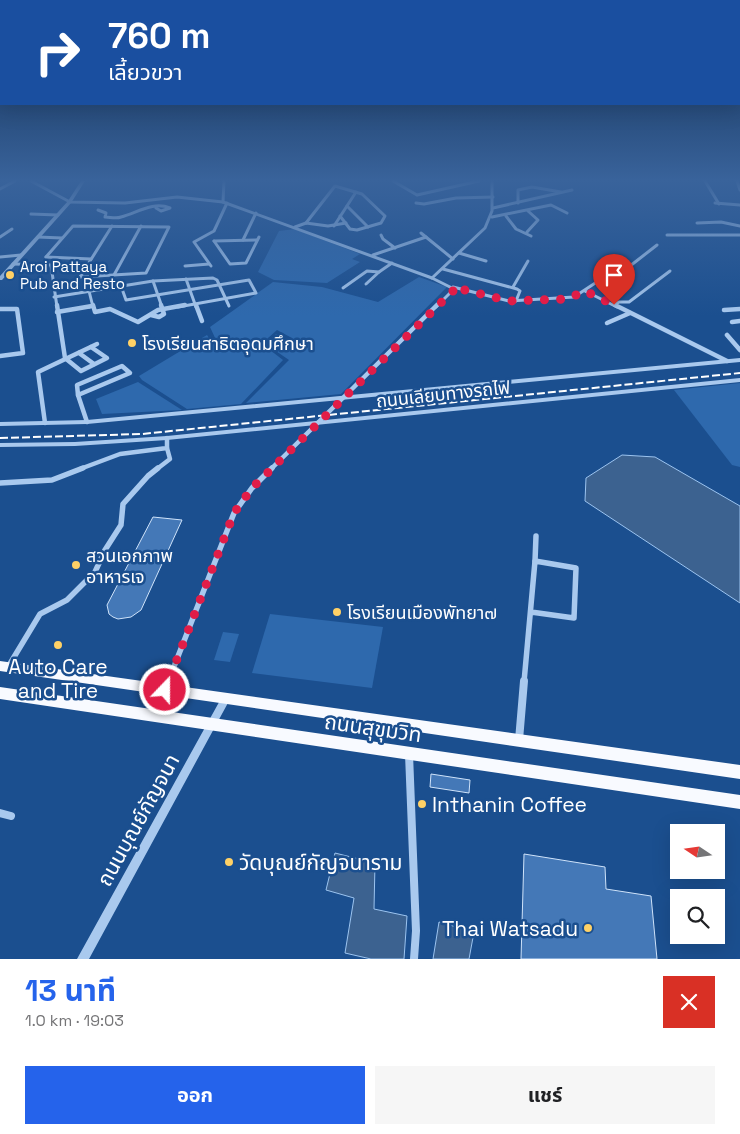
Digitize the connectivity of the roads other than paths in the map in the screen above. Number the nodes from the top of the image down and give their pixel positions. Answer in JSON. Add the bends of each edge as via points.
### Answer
{"nodes":[{"id":1,"x":48,"y":226,"type":"edge"},
{"id":2,"x":112,"y":226,"type":"junction"},
{"id":3,"x":141,"y":226,"type":"junction"},
{"id":4,"x":216,"y":226,"type":"edge"},
{"id":5,"x":249,"y":226,"type":"edge"},
{"id":6,"x":292,"y":226,"type":"edge"},
{"id":7,"x":298,"y":226,"type":"edge"},
{"id":8,"x":311,"y":226,"type":"edge"},
{"id":9,"x":348,"y":226,"type":"edge"},
{"id":10,"x":372,"y":226,"type":"edge"},
{"id":11,"x":486,"y":226,"type":"edge"},
{"id":12,"x":513,"y":226,"type":"edge"},
{"id":13,"x":533,"y":226,"type":"edge"},
{"id":14,"x":295,"y":227,"type":"junction"},
{"id":15,"x":368,"y":227,"type":"joint"},
{"id":16,"x":12,"y":229,"type":"dead end"},
{"id":17,"x":305,"y":230,"type":"junction"},
{"id":18,"x":527,"y":232,"type":"junction"},
{"id":19,"x":421,"y":233,"type":"dead end"},
{"id":20,"x":381,"y":235,"type":"dead end"},
{"id":21,"x":667,"y":235,"type":"dead end"},
{"id":22,"x":740,"y":235,"type":"edge"},
{"id":23,"x":531,"y":236,"type":"dead end"},
{"id":24,"x":0,"y":237,"type":"edge"},
{"id":25,"x":426,"y":237,"type":"junction"},
{"id":26,"x":37,"y":238,"type":"junction"},
{"id":27,"x":62,"y":238,"type":"junction"},
{"id":28,"x":243,"y":240,"type":"junction"},
{"id":29,"x":657,"y":245,"type":"dead end"},
{"id":30,"x":395,"y":248,"type":"junction"},
{"id":31,"x":202,"y":253,"type":"junction"},
{"id":32,"x":459,"y":253,"type":"junction"},
{"id":33,"x":196,"y":254,"type":"dead end"},
{"id":34,"x":21,"y":255,"type":"junction"},
{"id":35,"x":372,"y":256,"type":"junction"},
{"id":36,"x":0,"y":257,"type":"edge"},
{"id":37,"x":91,"y":259,"type":"junction"},
{"id":38,"x":453,"y":259,"type":"junction"},
{"id":39,"x":486,"y":261,"type":"dead end"},
{"id":40,"x":528,"y":261,"type":"dead end"},
{"id":41,"x":392,"y":263,"type":"junction"},
{"id":42,"x":13,"y":264,"type":"junction"},
{"id":43,"x":185,"y":266,"type":"dead end"},
{"id":44,"x":443,"y":269,"type":"junction"},
{"id":45,"x":670,"y":271,"type":"dead end"},
{"id":46,"x":379,"y":272,"type":"junction"},
{"id":47,"x":114,"y":275,"type":"junction"},
{"id":48,"x":432,"y":278,"type":"junction"},
{"id":49,"x":0,"y":279,"type":"edge"},
{"id":50,"x":186,"y":279,"type":"junction"},
{"id":51,"x":152,"y":281,"type":"junction"},
{"id":52,"x":220,"y":284,"type":"junction"},
{"id":53,"x":366,"y":284,"type":"dead end"},
{"id":54,"x":121,"y":286,"type":"junction"},
{"id":55,"x":453,"y":287,"type":"junction"},
{"id":56,"x":343,"y":288,"type":"dead end"},
{"id":57,"x":515,"y":288,"type":"junction"},
{"id":58,"x":189,"y":290,"type":"junction"},
{"id":59,"x":90,"y":291,"type":"junction"},
{"id":60,"x":585,"y":291,"type":"junction"},
{"id":61,"x":157,"y":295,"type":"junction"},
{"id":62,"x":54,"y":297,"type":"junction"},
{"id":63,"x":227,"y":298,"type":"junction"},
{"id":64,"x":516,"y":301,"type":"junction"},
{"id":65,"x":195,"y":304,"type":"junction"},
{"id":66,"x":614,"y":305,"type":"junction"},
{"id":67,"x":92,"y":306,"type":"junction"},
{"id":68,"x":229,"y":306,"type":"dead end"},
{"id":69,"x":0,"y":309,"type":"edge"},
{"id":70,"x":740,"y":309,"type":"edge"},
{"id":71,"x":162,"y":310,"type":"junction"},
{"id":72,"x":724,"y":310,"type":"dead end"},
{"id":73,"x":57,"y":312,"type":"junction"},
{"id":74,"x":630,"y":313,"type":"junction"},
{"id":75,"x":202,"y":320,"type":"dead end"},
{"id":76,"x":740,"y":321,"type":"edge"},
{"id":77,"x":732,"y":322,"type":"dead end"},
{"id":78,"x":608,"y":323,"type":"dead end"},
{"id":79,"x":727,"y":335,"type":"dead end"},
{"id":80,"x":97,"y":344,"type":"dead end"},
{"id":81,"x":91,"y":348,"type":"junction"},
{"id":82,"x":740,"y":350,"type":"edge"},
{"id":83,"x":79,"y":353,"type":"junction"},
{"id":84,"x":0,"y":356,"type":"edge"},
{"id":85,"x":66,"y":358,"type":"junction"},
{"id":86,"x":740,"y":360,"type":"edge"},
{"id":87,"x":727,"y":361,"type":"junction"},
{"id":88,"x":94,"y":364,"type":"junction"},
{"id":89,"x":740,"y":380,"type":"edge"},
{"id":90,"x":78,"y":395,"type":"junction"},
{"id":91,"x":343,"y":398,"type":"junction"},
{"id":92,"x":87,"y":422,"type":"junction"},
{"id":93,"x":320,"y":422,"type":"junction"},
{"id":94,"x":45,"y":423,"type":"junction"},
{"id":95,"x":0,"y":424,"type":"edge"},
{"id":96,"x":167,"y":438,"type":"junction"},
{"id":97,"x":0,"y":445,"type":"edge"},
{"id":98,"x":167,"y":448,"type":"junction"},
{"id":99,"x":0,"y":483,"type":"edge"},
{"id":100,"x":536,"y":536,"type":"dead end"},
{"id":101,"x":535,"y":561,"type":"junction"},
{"id":102,"x":531,"y":612,"type":"junction"},
{"id":103,"x":4,"y":667,"type":"edge"},
{"id":104,"x":165,"y":690,"type":"junction"},
{"id":105,"x":0,"y":693,"type":"edge"},
{"id":106,"x":226,"y":698,"type":"junction"},
{"id":107,"x":212,"y":724,"type":"junction"},
{"id":108,"x":519,"y":741,"type":"junction"},
{"id":109,"x":409,"y":753,"type":"junction"},
{"id":110,"x":740,"y":772,"type":"edge"},
{"id":111,"x":740,"y":802,"type":"edge"},
{"id":112,"x":0,"y":812,"type":"edge"},
{"id":113,"x":11,"y":816,"type":"dead end"},
{"id":114,"x":83,"y":959,"type":"edge"},
{"id":115,"x":414,"y":959,"type":"edge"}],
"edges":[{"from":1,"to":26,"type":"street"},
{"from":2,"to":3,"type":"street"},
{"from":2,"to":27,"type":"street","via":[[73,226]]},
{"from":2,"to":37,"type":"street"},
{"from":3,"to":47,"type":"street"},
{"from":3,"to":47,"type":"street","via":[[169,227],[146,273]]},
{"from":4,"to":31,"type":"street","via":[[214,231],[194,242]]},
{"from":5,"to":28,"type":"street"},
{"from":6,"to":14,"type":"street"},
{"from":7,"to":14,"type":"street"},
{"from":8,"to":17,"type":"street"},
{"from":9,"to":15,"type":"street","via":[[355,230]]},
{"from":10,"to":15,"type":"street"},
{"from":11,"to":32,"type":"street"},
{"from":12,"to":18,"type":"street"},
{"from":13,"to":18,"type":"street"},
{"from":14,"to":17,"type":"street"},
{"from":16,"to":24,"type":"street"},
{"from":17,"to":35,"type":"street"},
{"from":18,"to":23,"type":"street"},
{"from":19,"to":25,"type":"street"},
{"from":20,"to":30,"type":"street"},
{"from":21,"to":22,"type":"street"},
{"from":25,"to":30,"type":"street"},
{"from":25,"to":38,"type":"street"},
{"from":26,"to":27,"type":"street"},
{"from":26,"to":34,"type":"street"},
{"from":27,"to":37,"type":"street","via":[[46,257]]},
{"from":28,"to":28,"type":"street","via":[[214,241],[230,264],[238,264],[246,263],[258,238]]},
{"from":29,"to":60,"type":"street","via":[[630,266],[615,270]]},
{"from":30,"to":35,"type":"street"},
{"from":31,"to":33,"type":"street"},
{"from":31,"to":43,"type":"street","via":[[210,265]]},
{"from":32,"to":38,"type":"street"},
{"from":32,"to":39,"type":"street"},
{"from":34,"to":36,"type":"street"},
{"from":34,"to":42,"type":"street"},
{"from":35,"to":41,"type":"street"},
{"from":37,"to":47,"type":"street","via":[[80,277]]},
{"from":38,"to":44,"type":"street"},
{"from":40,"to":57,"type":"street"},
{"from":41,"to":46,"type":"street"},
{"from":41,"to":48,"type":"street"},
{"from":42,"to":49,"type":"street"},
{"from":42,"to":62,"type":"street","via":[[50,266]]},
{"from":44,"to":48,"type":"street"},
{"from":44,"to":57,"type":"street"},
{"from":45,"to":66,"type":"street","via":[[629,302]]},
{"from":46,"to":53,"type":"street"},
{"from":46,"to":56,"type":"street","via":[[367,271]]},
{"from":48,"to":55,"type":"street"},
{"from":50,"to":51,"type":"street"},
{"from":50,"to":52,"type":"street","via":[[215,278]]},
{"from":50,"to":58,"type":"street"},
{"from":51,"to":54,"type":"street"},
{"from":51,"to":61,"type":"street"},
{"from":52,"to":58,"type":"street"},
{"from":52,"to":63,"type":"street"},
{"from":52,"to":63,"type":"street","via":[[250,280],[256,292]]},
{"from":54,"to":59,"type":"street"},
{"from":54,"to":61,"type":"street","via":[[126,300]]},
{"from":55,"to":64,"type":"street"},
{"from":55,"to":91,"type":"street","via":[[453,291]]},
{"from":57,"to":64,"type":"street","via":[[520,291]]},
{"from":58,"to":61,"type":"street"},
{"from":58,"to":65,"type":"street"},
{"from":59,"to":62,"type":"street"},
{"from":59,"to":67,"type":"street"},
{"from":60,"to":64,"type":"street","via":[[567,299]]},
{"from":60,"to":66,"type":"street"},
{"from":61,"to":71,"type":"street"},
{"from":62,"to":73,"type":"street"},
{"from":63,"to":65,"type":"street"},
{"from":63,"to":68,"type":"street"},
{"from":65,"to":71,"type":"street"},
{"from":65,"to":75,"type":"street"},
{"from":66,"to":74,"type":"street"},
{"from":67,"to":71,"type":"street","via":[[95,312],[110,309],[138,322],[151,315],[159,317],[164,314]]},
{"from":67,"to":73,"type":"street"},
{"from":69,"to":84,"type":"street","via":[[17,309],[23,352]]},
{"from":70,"to":72,"type":"street"},
{"from":73,"to":85,"type":"street"},
{"from":74,"to":78,"type":"street"},
{"from":74,"to":87,"type":"street"},
{"from":76,"to":77,"type":"street"},
{"from":79,"to":82,"type":"street"},
{"from":80,"to":81,"type":"street"},
{"from":81,"to":83,"type":"street"},
{"from":81,"to":88,"type":"street","via":[[106,358]]},
{"from":83,"to":85,"type":"street"},
{"from":83,"to":88,"type":"street"},
{"from":85,"to":88,"type":"street","via":[[81,371]]},
{"from":85,"to":94,"type":"street","via":[[38,372]]},
{"from":86,"to":87,"type":"street","name":"ถนนเลียบทางรถไฟ"},
{"from":87,"to":91,"type":"street","name":"ถนนเลียบทางรถไฟ"},
{"from":89,"to":93,"type":"street","name":"ถนนเลียบทางรถไฟ"},
{"from":90,"to":90,"type":"street","via":[[78,384],[121,366],[130,373]]},
{"from":90,"to":92,"type":"street"},
{"from":91,"to":92,"type":"street","name":"ถนนเลียบทางรถไฟ"},
{"from":91,"to":93,"type":"street"},
{"from":92,"to":94,"type":"street","name":"ถนนเลียบทางรถไฟ"},
{"from":93,"to":96,"type":"street","name":"ถนนเลียบทางรถไฟ"},
{"from":93,"to":104,"type":"street","via":[[252,488],[234,513]]},
{"from":94,"to":95,"type":"street","name":"ถนนเลียบทางรถไฟ"},
{"from":96,"to":97,"type":"street","name":"ถนนเลียบทางรถไฟ"},
{"from":96,"to":98,"type":"street"},
{"from":98,"to":99,"type":"street","via":[[120,454],[52,480]]},
{"from":98,"to":103,"type":"street","via":[[170,459],[148,476],[123,504],[122,525],[95,572],[67,600],[40,614]]},
{"from":100,"to":101,"type":"street"},
{"from":101,"to":102,"type":"street"},
{"from":101,"to":102,"type":"street","via":[[576,568],[574,618]]},
{"from":102,"to":108,"type":"street"},
{"from":103,"to":104,"type":"highway","name":"ถนนสุขุมวิท"},
{"from":104,"to":106,"type":"highway","name":"ถนนสุขุมวิท"},
{"from":105,"to":107,"type":"highway","name":"ถนนสุขุมวิท"},
{"from":106,"to":107,"type":"street","name":"ถนนบุณย์กัญจนา"},
{"from":106,"to":108,"type":"highway","name":"ถนนสุขุมวิท"},
{"from":107,"to":109,"type":"highway","name":"ถนนสุขุมวิท"},
{"from":107,"to":114,"type":"street","name":"ถนนบุณย์กัญจนา"},
{"from":108,"to":110,"type":"highway","name":"ถนนสุขุมวิท"},
{"from":109,"to":111,"type":"highway","name":"ถนนสุขุมวิท"},
{"from":109,"to":115,"type":"street","via":[[416,931]]},
{"from":112,"to":113,"type":"street"}]}
